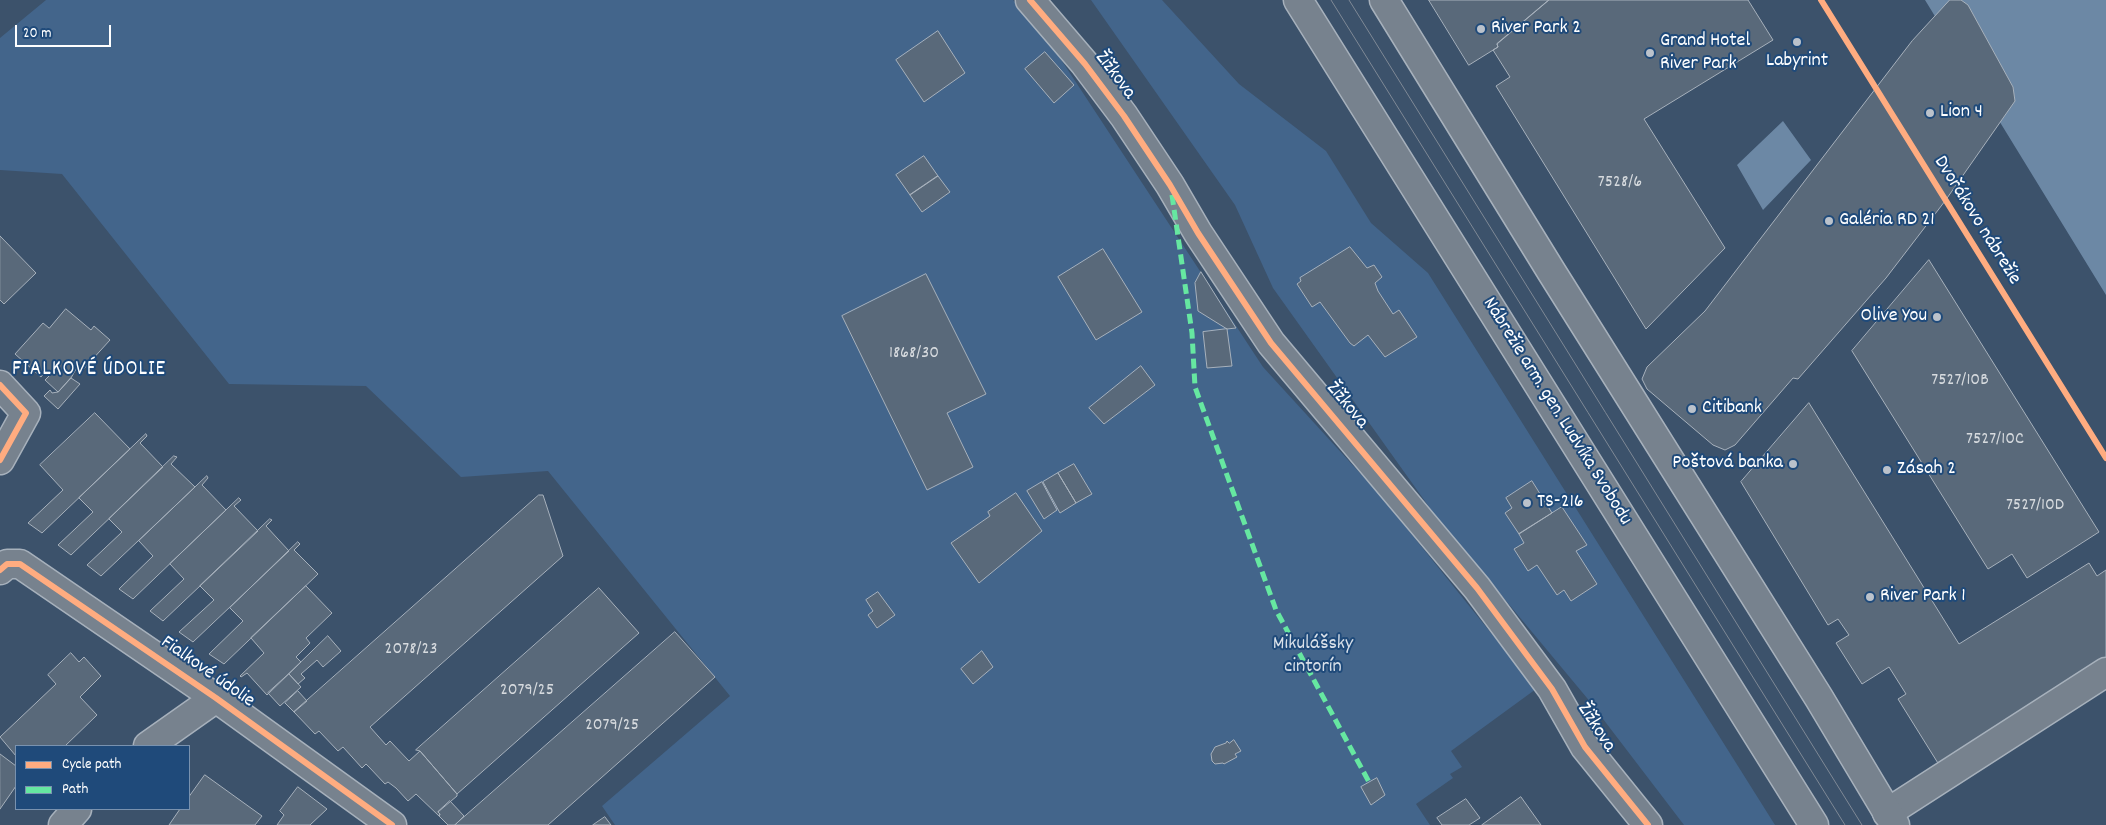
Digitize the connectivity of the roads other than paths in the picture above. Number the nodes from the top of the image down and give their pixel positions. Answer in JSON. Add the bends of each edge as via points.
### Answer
{"nodes":[{"id":1,"x":1030,"y":0,"type":"edge"},
{"id":2,"x":1298,"y":0,"type":"edge"},
{"id":3,"x":1384,"y":0,"type":"edge"},
{"id":4,"x":0,"y":385,"type":"edge"},
{"id":5,"x":0,"y":460,"type":"edge"},
{"id":6,"x":0,"y":570,"type":"edge"},
{"id":7,"x":2106,"y":672,"type":"edge"},
{"id":8,"x":216,"y":698,"type":"junction"},
{"id":9,"x":149,"y":745,"type":"edge"},
{"id":10,"x":76,"y":810,"type":"edge"},
{"id":11,"x":1891,"y":819,"type":"edge"},
{"id":12,"x":63,"y":825,"type":"edge"},
{"id":13,"x":392,"y":825,"type":"edge"},
{"id":14,"x":1648,"y":825,"type":"edge"},
{"id":15,"x":1814,"y":825,"type":"edge"}],
"edges":[{"from":1,"to":14,"type":"main road","name":"Žižkova","via":[[1124,116],[1271,343],[1477,588],[1552,689],[1585,747]]},
{"from":2,"to":15,"type":"main road","name":"Nábrežie arm. gen. Ludvíka Svobodu"},
{"from":3,"to":11,"type":"main road"},
{"from":4,"to":5,"type":"main road","via":[[26,413]]},
{"from":6,"to":8,"type":"main road","name":"Fialkové údolie","via":[[8,564],[20,564]]},
{"from":7,"to":11,"type":"main road"},
{"from":8,"to":9,"type":"main road"},
{"from":8,"to":13,"type":"main road","name":"Fialkové údolie"},
{"from":10,"to":12,"type":"main road"}]}
